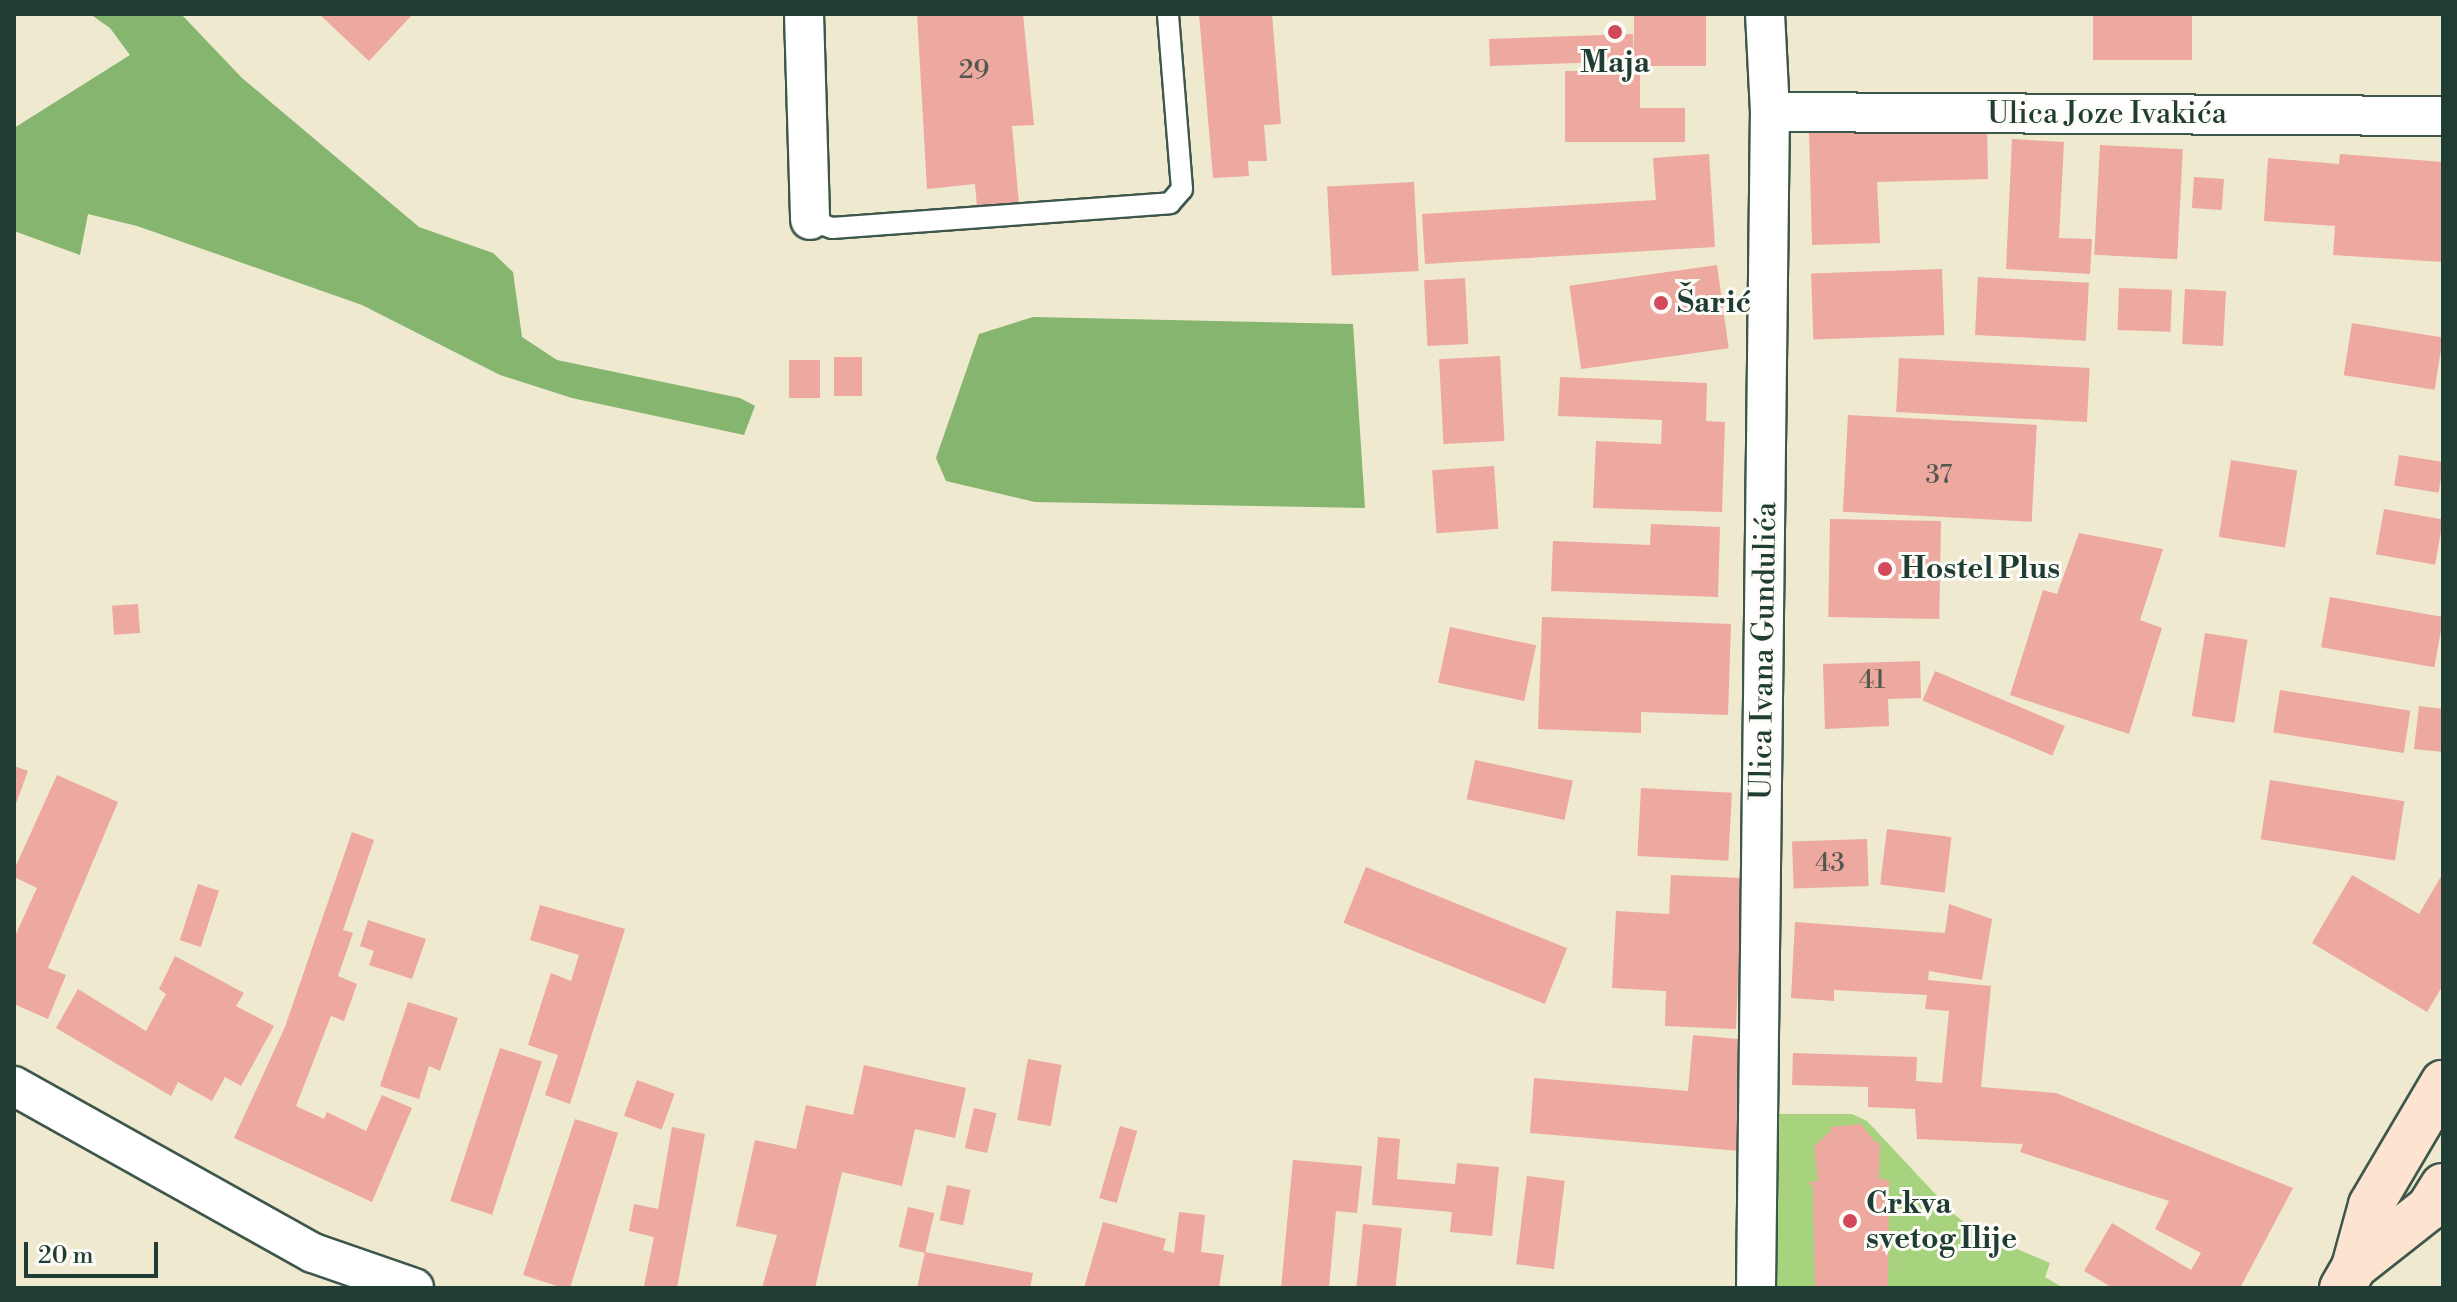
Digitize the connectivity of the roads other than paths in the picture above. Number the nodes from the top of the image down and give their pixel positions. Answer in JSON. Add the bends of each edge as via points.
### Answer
{"nodes":[{"id":1,"x":804,"y":14,"type":"edge"},
{"id":2,"x":1168,"y":14,"type":"edge"},
{"id":3,"x":1765,"y":14,"type":"edge"},
{"id":4,"x":1770,"y":112,"type":"junction"},
{"id":5,"x":2443,"y":116,"type":"edge"},
{"id":6,"x":810,"y":220,"type":"joint"},
{"id":7,"x":2443,"y":1083,"type":"edge"},
{"id":8,"x":14,"y":1086,"type":"edge"},
{"id":9,"x":2443,"y":1186,"type":"edge"},
{"id":10,"x":2348,"y":1278,"type":"edge"},
{"id":11,"x":414,"y":1288,"type":"edge"},
{"id":12,"x":1756,"y":1288,"type":"edge"}],
"edges":[{"from":1,"to":6,"type":"street"},
{"from":2,"to":6,"type":"lane","via":[[1182,189],[1170,203],[832,228]]},
{"from":3,"to":4,"type":"street","name":"Ulica Ivana Gundulića"},
{"from":4,"to":5,"type":"street","name":"Ulica Joze Ivakića"},
{"from":4,"to":12,"type":"street","name":"Ulica Ivana Gundulića"},
{"from":7,"to":10,"type":"main road","via":[[2371,1205]]},
{"from":8,"to":11,"type":"street","via":[[313,1253]]},
{"from":9,"to":10,"type":"main road","via":[[2429,1208]]}]}
